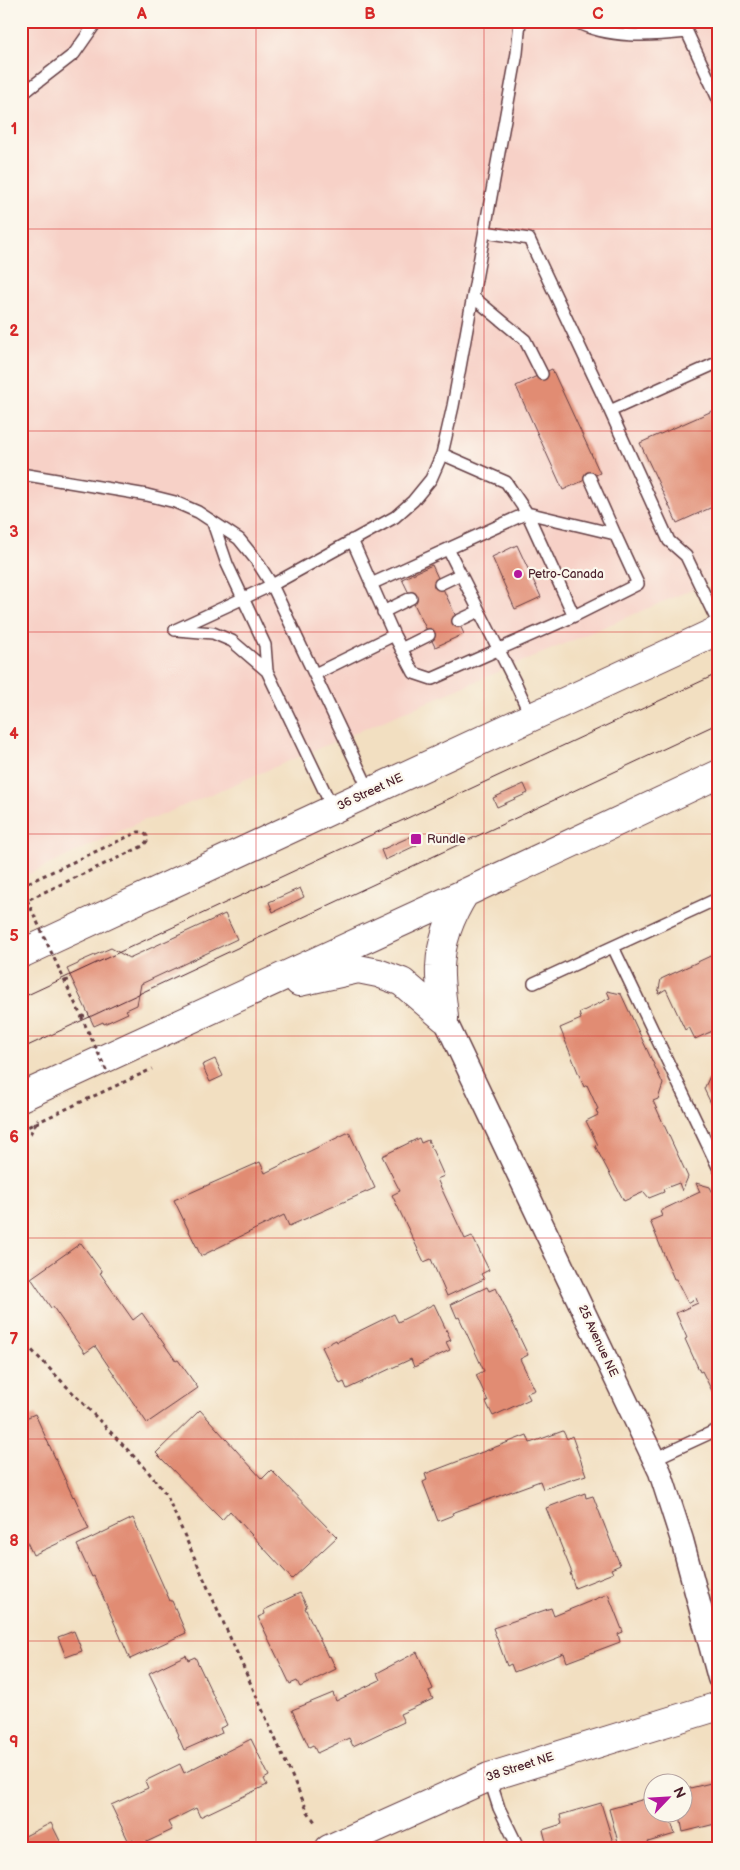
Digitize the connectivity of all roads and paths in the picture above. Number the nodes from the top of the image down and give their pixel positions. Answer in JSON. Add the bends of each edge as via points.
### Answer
{"nodes":[{"id":1,"x":97,"y":21,"type":"edge"},
{"id":2,"x":520,"y":21,"type":"edge"},
{"id":3,"x":575,"y":21,"type":"edge"},
{"id":4,"x":686,"y":27,"type":"edge"},
{"id":5,"x":21,"y":95,"type":"edge"},
{"id":6,"x":719,"y":101,"type":"edge"},
{"id":7,"x":485,"y":232,"type":"junction"},
{"id":8,"x":473,"y":297,"type":"junction"},
{"id":9,"x":719,"y":362,"type":"edge"},
{"id":10,"x":542,"y":374,"type":"dead end"},
{"id":11,"x":610,"y":412,"type":"junction"},
{"id":12,"x":442,"y":454,"type":"junction"},
{"id":13,"x":21,"y":474,"type":"edge"},
{"id":14,"x":590,"y":478,"type":"dead end"},
{"id":15,"x":527,"y":513,"type":"junction"},
{"id":16,"x":213,"y":523,"type":"junction"},
{"id":17,"x":615,"y":534,"type":"junction"},
{"id":18,"x":352,"y":540,"type":"junction"},
{"id":19,"x":448,"y":549,"type":"junction"},
{"id":20,"x":461,"y":574,"type":"junction"},
{"id":21,"x":371,"y":584,"type":"junction"},
{"id":22,"x":440,"y":584,"type":"dead end"},
{"id":23,"x":272,"y":585,"type":"junction"},
{"id":24,"x":411,"y":598,"type":"dead end"},
{"id":25,"x":244,"y":599,"type":"junction"},
{"id":26,"x":479,"y":611,"type":"junction"},
{"id":27,"x":383,"y":612,"type":"junction"},
{"id":28,"x":574,"y":616,"type":"junction"},
{"id":29,"x":458,"y":621,"type":"dead end"},
{"id":30,"x":719,"y":625,"type":"edge"},
{"id":31,"x":719,"y":630,"type":"edge"},
{"id":32,"x":394,"y":635,"type":"junction"},
{"id":33,"x":429,"y":635,"type":"dead end"},
{"id":34,"x":498,"y":649,"type":"junction"},
{"id":35,"x":401,"y":650,"type":"junction"},
{"id":36,"x":267,"y":671,"type":"junction"},
{"id":37,"x":315,"y":674,"type":"junction"},
{"id":38,"x":531,"y":717,"type":"junction"},
{"id":39,"x":719,"y":774,"type":"edge"},
{"id":40,"x":370,"y":792,"type":"junction"},
{"id":41,"x":333,"y":809,"type":"junction"},
{"id":42,"x":21,"y":886,"type":"edge"},
{"id":43,"x":465,"y":893,"type":"junction"},
{"id":44,"x":719,"y":898,"type":"edge"},
{"id":45,"x":27,"y":900,"type":"junction"},
{"id":46,"x":21,"y":903,"type":"edge"},
{"id":47,"x":613,"y":947,"type":"junction"},
{"id":48,"x":21,"y":954,"type":"edge"},
{"id":49,"x":72,"y":978,"type":"dead end"},
{"id":50,"x":65,"y":981,"type":"junction"},
{"id":51,"x":534,"y":983,"type":"dead end"},
{"id":52,"x":249,"y":993,"type":"junction"},
{"id":53,"x":88,"y":1014,"type":"dead end"},
{"id":54,"x":82,"y":1017,"type":"junction"},
{"id":55,"x":444,"y":1018,"type":"junction"},
{"id":56,"x":152,"y":1069,"type":"dead end"},
{"id":57,"x":108,"y":1074,"type":"dead end"},
{"id":58,"x":21,"y":1097,"type":"edge"},
{"id":59,"x":21,"y":1130,"type":"edge"},
{"id":60,"x":719,"y":1169,"type":"edge"},
{"id":61,"x":21,"y":1339,"type":"edge"},
{"id":62,"x":719,"y":1429,"type":"edge"},
{"id":63,"x":654,"y":1459,"type":"junction"},
{"id":64,"x":719,"y":1678,"type":"edge"},
{"id":65,"x":719,"y":1706,"type":"edge"},
{"id":66,"x":488,"y":1776,"type":"junction"},
{"id":67,"x":315,"y":1822,"type":"dead end"},
{"id":68,"x":329,"y":1849,"type":"edge"},
{"id":69,"x":519,"y":1849,"type":"edge"}],
"edges":[{"from":1,"to":5,"type":"lane","via":[[74,54]]},
{"from":2,"to":7,"type":"lane"},
{"from":3,"to":4,"type":"lane","via":[[606,32],[656,35]]},
{"from":4,"to":6,"type":"lane"},
{"from":7,"to":8,"type":"lane"},
{"from":7,"to":11,"type":"lane","via":[[529,239]]},
{"from":8,"to":10,"type":"lane","via":[[526,340]]},
{"from":8,"to":12,"type":"lane"},
{"from":9,"to":11,"type":"lane"},
{"from":11,"to":30,"type":"lane","via":[[669,541],[686,556]]},
{"from":12,"to":15,"type":"lane","via":[[506,482]]},
{"from":12,"to":18,"type":"lane","via":[[432,479],[413,501],[395,516]]},
{"from":13,"to":16,"type":"lane","via":[[175,502]]},
{"from":14,"to":17,"type":"lane"},
{"from":15,"to":17,"type":"lane"},
{"from":15,"to":19,"type":"lane"},
{"from":15,"to":28,"type":"lane"},
{"from":16,"to":23,"type":"lane","via":[[239,539]]},
{"from":16,"to":25,"type":"lane","via":[[227,564]]},
{"from":17,"to":28,"type":"lane","via":[[638,584]]},
{"from":18,"to":21,"type":"lane"},
{"from":18,"to":23,"type":"lane"},
{"from":19,"to":20,"type":"lane"},
{"from":19,"to":21,"type":"lane"},
{"from":20,"to":22,"type":"lane"},
{"from":20,"to":26,"type":"lane"},
{"from":21,"to":27,"type":"lane"},
{"from":23,"to":25,"type":"lane"},
{"from":23,"to":37,"type":"lane"},
{"from":24,"to":27,"type":"lane"},
{"from":25,"to":36,"type":"lane","via":[[265,645]]},
{"from":25,"to":36,"type":"lane","via":[[175,630],[213,633],[232,641]]},
{"from":26,"to":29,"type":"lane"},
{"from":26,"to":34,"type":"lane"},
{"from":27,"to":32,"type":"lane"},
{"from":28,"to":34,"type":"lane"},
{"from":31,"to":38,"type":"main road","name":"36 Street NE"},
{"from":32,"to":35,"type":"lane"},
{"from":32,"to":37,"type":"lane"},
{"from":33,"to":35,"type":"lane"},
{"from":34,"to":35,"type":"lane","via":[[432,679],[414,673]]},
{"from":34,"to":38,"type":"lane"},
{"from":36,"to":41,"type":"lane"},
{"from":37,"to":40,"type":"lane"},
{"from":38,"to":40,"type":"main road","name":"36 Street NE"},
{"from":39,"to":43,"type":"main road"},
{"from":40,"to":41,"type":"main road","name":"36 Street NE"},
{"from":41,"to":48,"type":"main road","name":"36 Street NE"},
{"from":42,"to":45,"type":"path","via":[[138,832],[147,836],[143,846]]},
{"from":43,"to":52,"type":"main road"},
{"from":43,"to":55,"type":"main road","via":[[454,909],[445,937],[440,967]]},
{"from":44,"to":47,"type":"lane"},
{"from":45,"to":46,"type":"path","bridge":true},
{"from":45,"to":50,"type":"path","bridge":true},
{"from":47,"to":51,"type":"lane"},
{"from":47,"to":60,"type":"lane"},
{"from":49,"to":50,"type":"path"},
{"from":50,"to":54,"type":"path","bridge":true},
{"from":52,"to":55,"type":"main road","via":[[358,969],[402,982]]},
{"from":52,"to":58,"type":"main road"},
{"from":53,"to":54,"type":"path"},
{"from":54,"to":57,"type":"path","bridge":true},
{"from":55,"to":63,"type":"street","name":"25 Avenue NE"},
{"from":56,"to":59,"type":"path","bridge":true},
{"from":61,"to":67,"type":"path","via":[[166,1494]]},
{"from":62,"to":63,"type":"lane"},
{"from":63,"to":64,"type":"street","name":"25 Avenue NE","via":[[682,1540]]},
{"from":65,"to":66,"type":"main road","name":"38 Street NE"},
{"from":66,"to":68,"type":"main road","name":"38 Street NE"},
{"from":66,"to":69,"type":"lane"}]}
